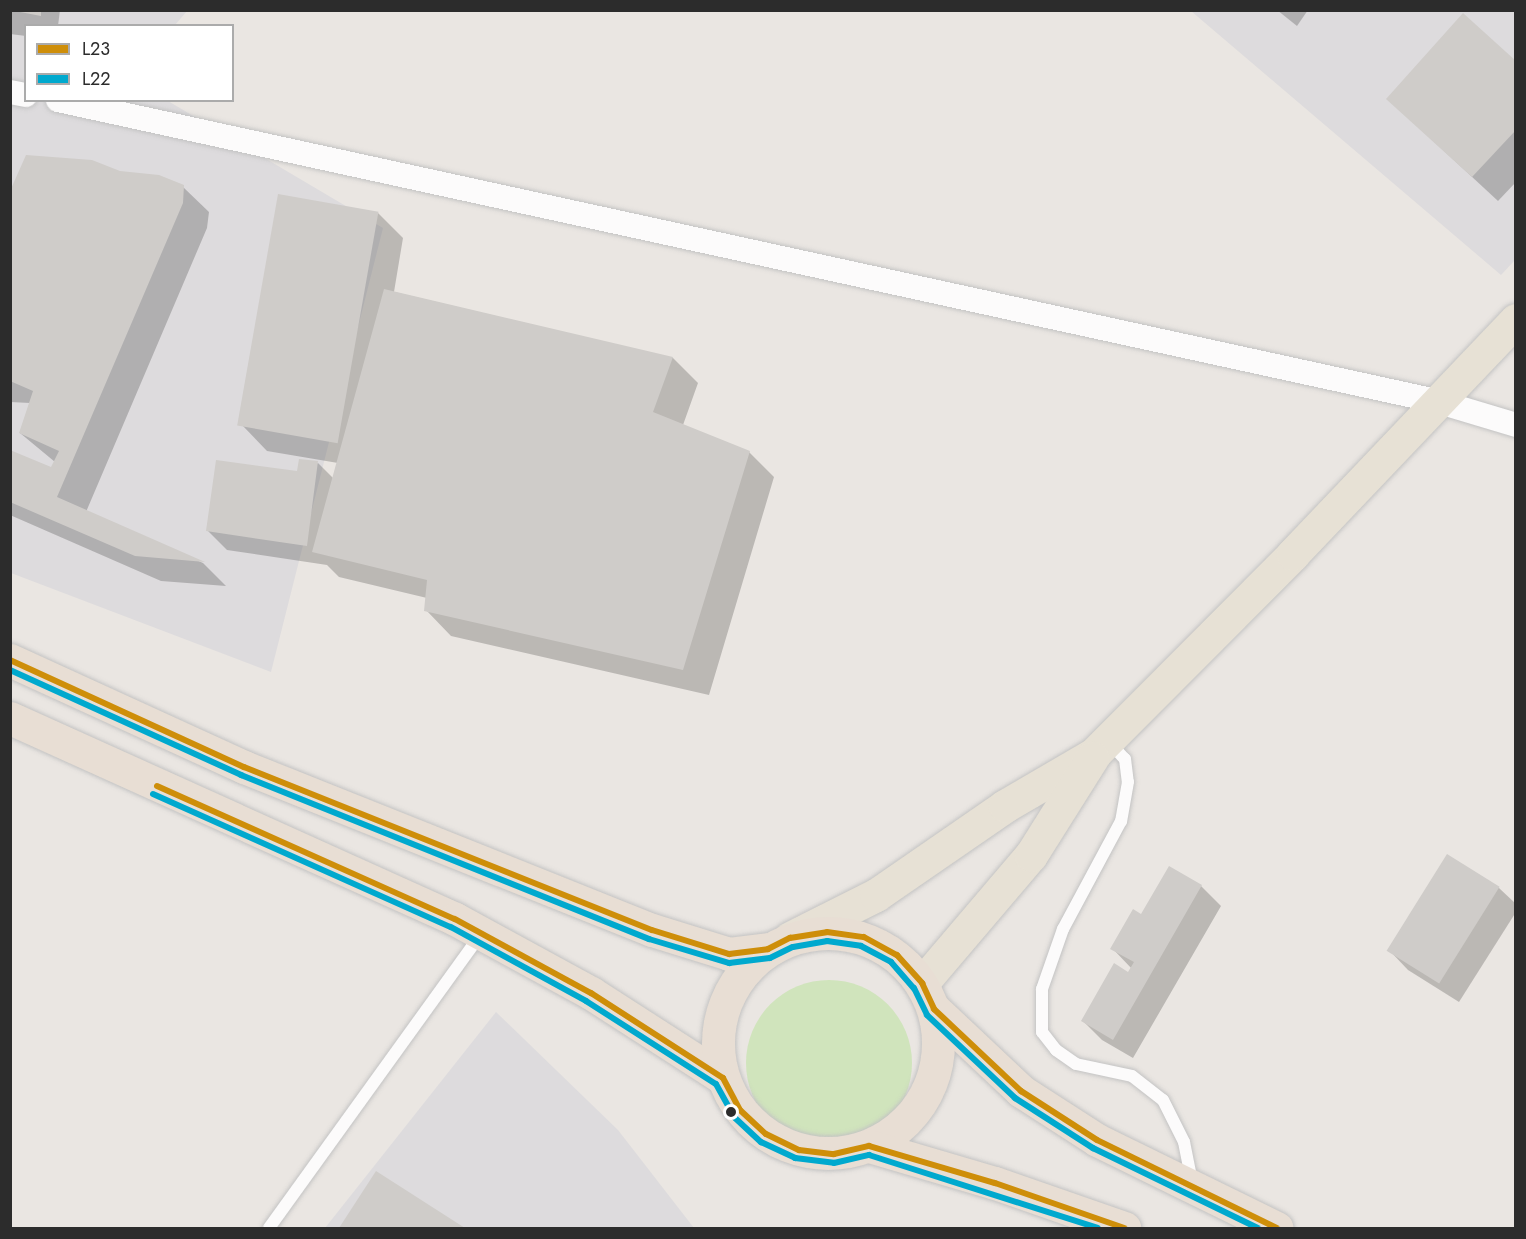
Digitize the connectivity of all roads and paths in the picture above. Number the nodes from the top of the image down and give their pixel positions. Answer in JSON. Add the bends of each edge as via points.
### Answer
{"nodes":[{"id":1,"x":67,"y":102,"type":"edge"},
{"id":2,"x":1515,"y":320,"type":"edge"},
{"id":3,"x":1436,"y":401,"type":"junction"},
{"id":4,"x":1515,"y":425,"type":"edge"},
{"id":5,"x":10,"y":660,"type":"edge"},
{"id":6,"x":10,"y":718,"type":"edge"},
{"id":7,"x":1101,"y":747,"type":"junction"},
{"id":8,"x":481,"y":933,"type":"junction"},
{"id":9,"x":779,"y":944,"type":"junction"},
{"id":10,"x":928,"y":996,"type":"junction"},
{"id":11,"x":723,"y":1078,"type":"junction"},
{"id":12,"x":868,"y":1146,"type":"junction"},
{"id":13,"x":1193,"y":1189,"type":"junction"},
{"id":14,"x":269,"y":1228,"type":"edge"},
{"id":15,"x":1124,"y":1228,"type":"edge"},
{"id":16,"x":1277,"y":1228,"type":"edge"}],
"edges":[{"from":1,"to":3,"type":"street"},
{"from":2,"to":3,"type":"main road"},
{"from":3,"to":4,"type":"street"},
{"from":3,"to":7,"type":"main road","via":[[1293,554]]},
{"from":5,"to":9,"type":"highway","via":[[244,767],[652,930],[729,954]]},
{"from":6,"to":8,"type":"highway"},
{"from":7,"to":9,"type":"main road","via":[[1005,806],[876,895]]},
{"from":7,"to":10,"type":"main road","via":[[1030,855]]},
{"from":7,"to":13,"type":"lane","via":[[1125,759],[1128,782],[1120,821],[1064,928],[1042,989],[1042,1032],[1056,1050],[1077,1064],[1132,1076],[1163,1100],[1184,1142]]},
{"from":8,"to":11,"type":"highway","via":[[591,993]]},
{"from":8,"to":14,"type":"lane"},
{"from":9,"to":10,"type":"highway","via":[[827,932],[864,937],[897,956]]},
{"from":9,"to":11,"type":"highway","via":[[746,968],[729,992],[720,1020],[717,1049]]},
{"from":10,"to":12,"type":"highway","via":[[939,1050],[929,1091],[904,1125]]},
{"from":10,"to":13,"type":"highway","via":[[1021,1091],[1097,1140]]},
{"from":11,"to":12,"type":"highway","via":[[740,1110],[766,1134],[799,1150],[834,1154]]},
{"from":12,"to":15,"type":"highway","via":[[995,1183]]},
{"from":13,"to":16,"type":"highway"}]}
